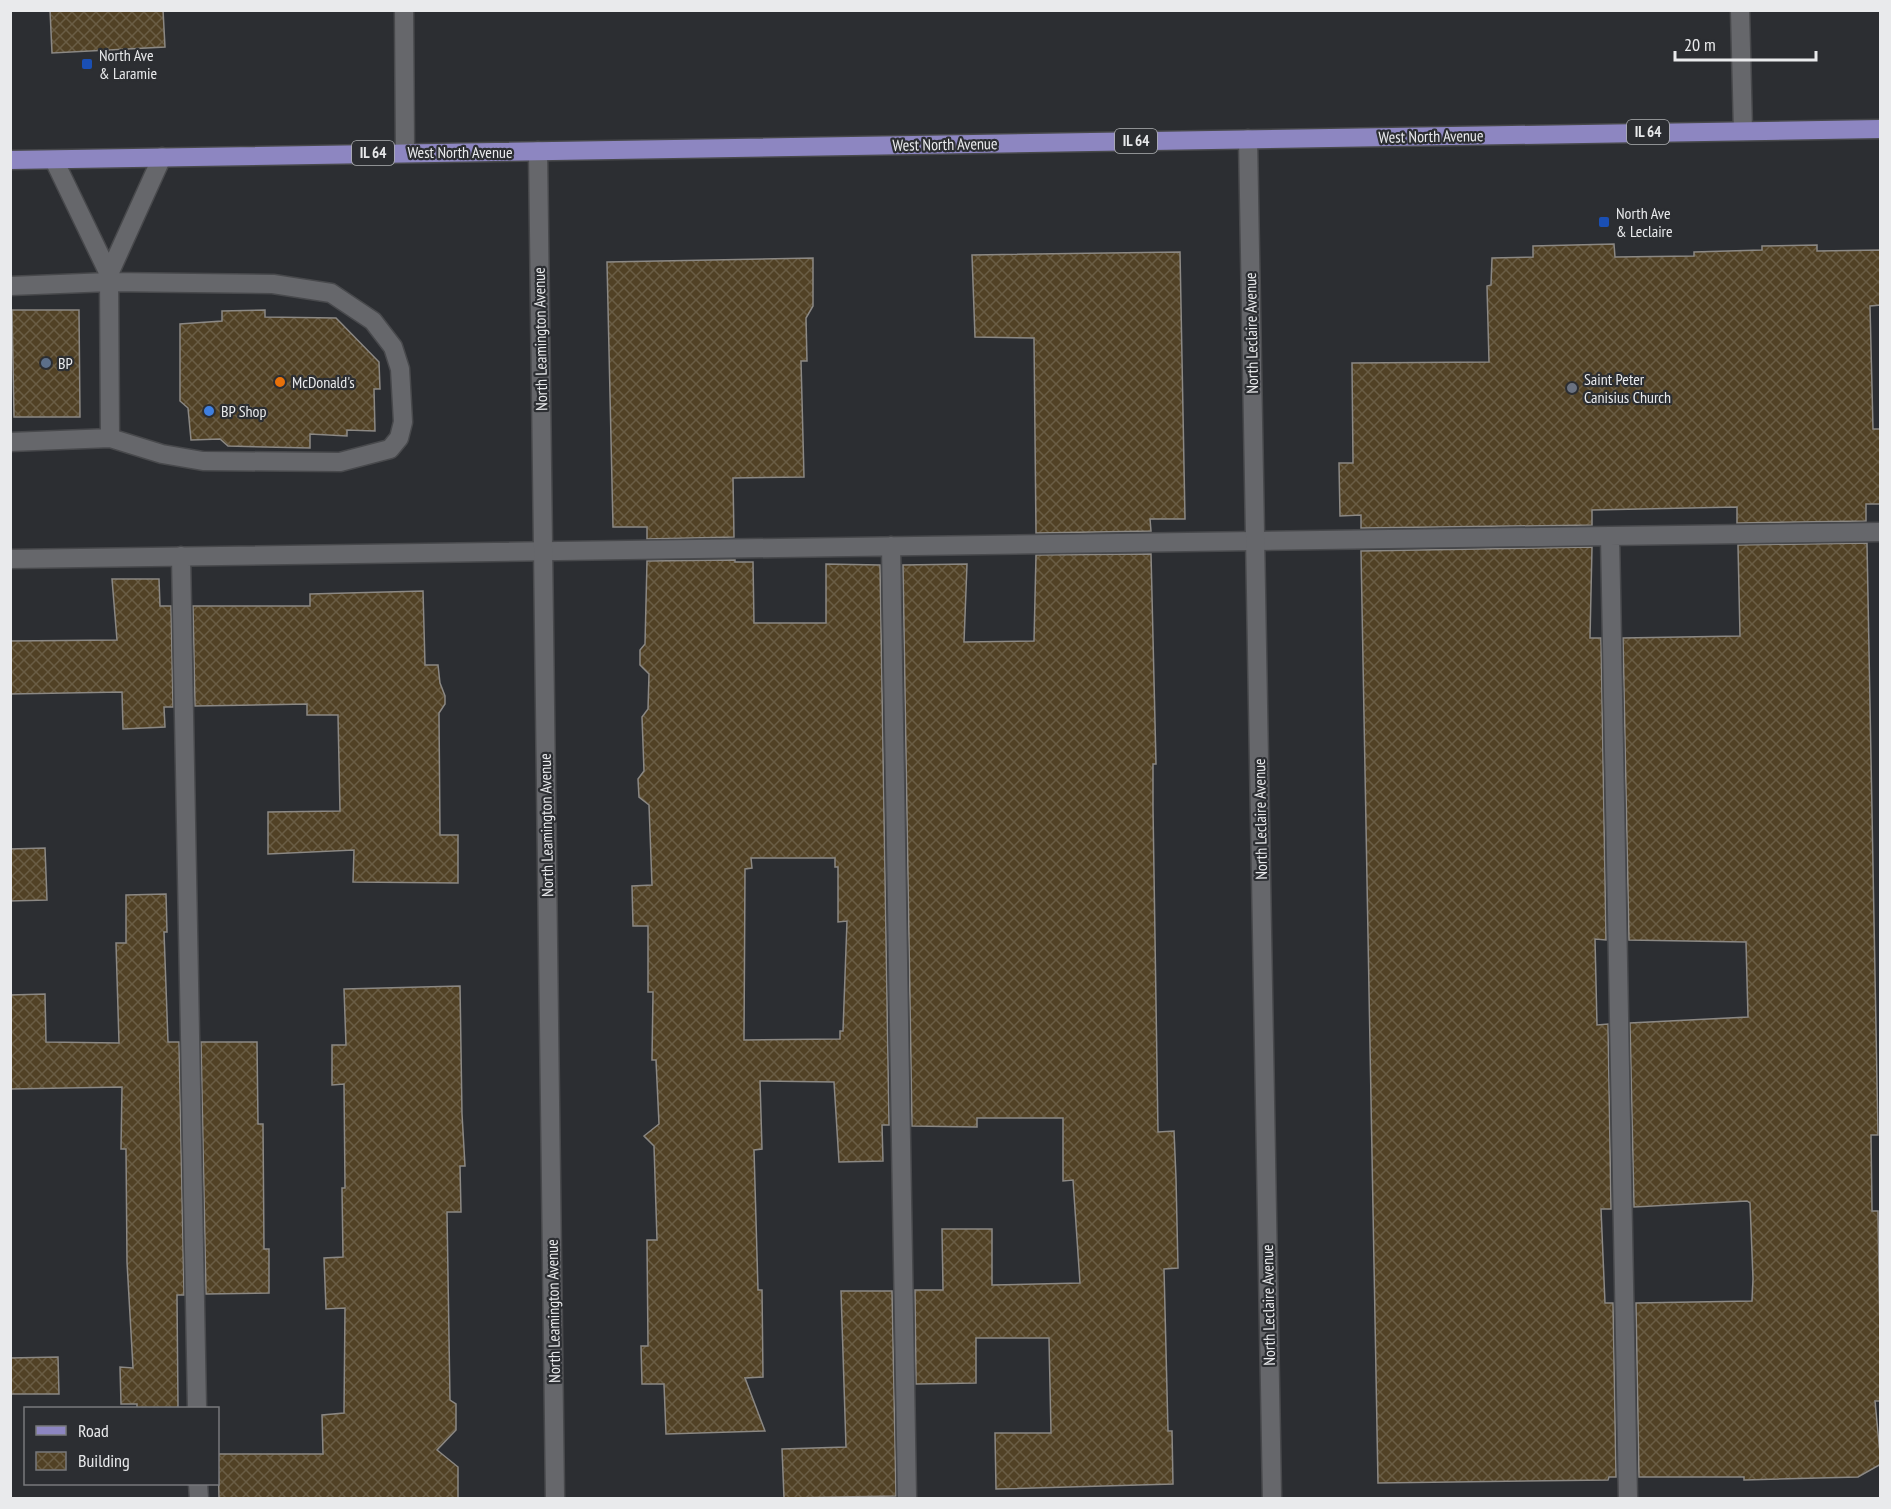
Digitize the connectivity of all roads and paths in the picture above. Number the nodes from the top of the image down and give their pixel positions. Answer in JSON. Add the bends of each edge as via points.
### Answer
{"nodes":[{"id":1,"x":404,"y":10,"type":"edge"},
{"id":2,"x":1740,"y":10,"type":"edge"},
{"id":3,"x":1881,"y":129,"type":"edge"},
{"id":4,"x":1743,"y":131,"type":"junction"},
{"id":5,"x":1248,"y":140,"type":"junction"},
{"id":6,"x":537,"y":151,"type":"junction"},
{"id":7,"x":405,"y":152,"type":"junction"},
{"id":8,"x":162,"y":157,"type":"junction"},
{"id":9,"x":10,"y":160,"type":"edge"},
{"id":10,"x":54,"y":160,"type":"junction"},
{"id":11,"x":109,"y":278,"type":"junction"},
{"id":12,"x":10,"y":286,"type":"edge"},
{"id":13,"x":110,"y":438,"type":"junction"},
{"id":14,"x":10,"y":442,"type":"edge"},
{"id":15,"x":1881,"y":532,"type":"edge"},
{"id":16,"x":1610,"y":536,"type":"junction"},
{"id":17,"x":1255,"y":541,"type":"junction"},
{"id":18,"x":891,"y":546,"type":"junction"},
{"id":19,"x":543,"y":551,"type":"junction"},
{"id":20,"x":181,"y":556,"type":"junction"},
{"id":21,"x":10,"y":559,"type":"edge"},
{"id":22,"x":197,"y":1407,"type":"edge"},
{"id":23,"x":555,"y":1498,"type":"edge"},
{"id":24,"x":907,"y":1498,"type":"edge"},
{"id":25,"x":1272,"y":1498,"type":"edge"},
{"id":26,"x":1628,"y":1498,"type":"edge"}],
"edges":[{"from":1,"to":7,"type":"street"},
{"from":2,"to":4,"type":"street"},
{"from":3,"to":4,"type":"main road","name":"West North Avenue","number":"IL 64"},
{"from":4,"to":5,"type":"main road","name":"West North Avenue","number":"IL 64"},
{"from":5,"to":6,"type":"main road","name":"West North Avenue","number":"IL 64"},
{"from":5,"to":17,"type":"street","name":"North Leclaire Avenue"},
{"from":6,"to":7,"type":"main road","name":"West North Avenue","number":"IL 64"},
{"from":6,"to":19,"type":"street","name":"North Leamington Avenue"},
{"from":7,"to":8,"type":"main road","name":"West North Avenue","number":"IL 64"},
{"from":8,"to":10,"type":"main road","name":"West North Avenue","number":"IL 64"},
{"from":8,"to":11,"type":"street"},
{"from":9,"to":10,"type":"main road","name":"West North Avenue","number":"IL 64"},
{"from":10,"to":11,"type":"street"},
{"from":11,"to":12,"type":"street"},
{"from":11,"to":13,"type":"street"},
{"from":11,"to":13,"type":"street","via":[[273,284],[331,293],[373,321],[393,347],[400,369],[403,422],[399,438],[390,449],[340,462],[203,461],[162,454]]},
{"from":13,"to":14,"type":"street"},
{"from":15,"to":16,"type":"street"},
{"from":16,"to":17,"type":"street"},
{"from":16,"to":26,"type":"street"},
{"from":17,"to":18,"type":"street"},
{"from":17,"to":25,"type":"street","name":"North Leclaire Avenue"},
{"from":18,"to":19,"type":"street"},
{"from":18,"to":24,"type":"street"},
{"from":19,"to":20,"type":"street"},
{"from":19,"to":23,"type":"street","name":"North Leamington Avenue"},
{"from":20,"to":21,"type":"street"},
{"from":20,"to":22,"type":"street"}]}
